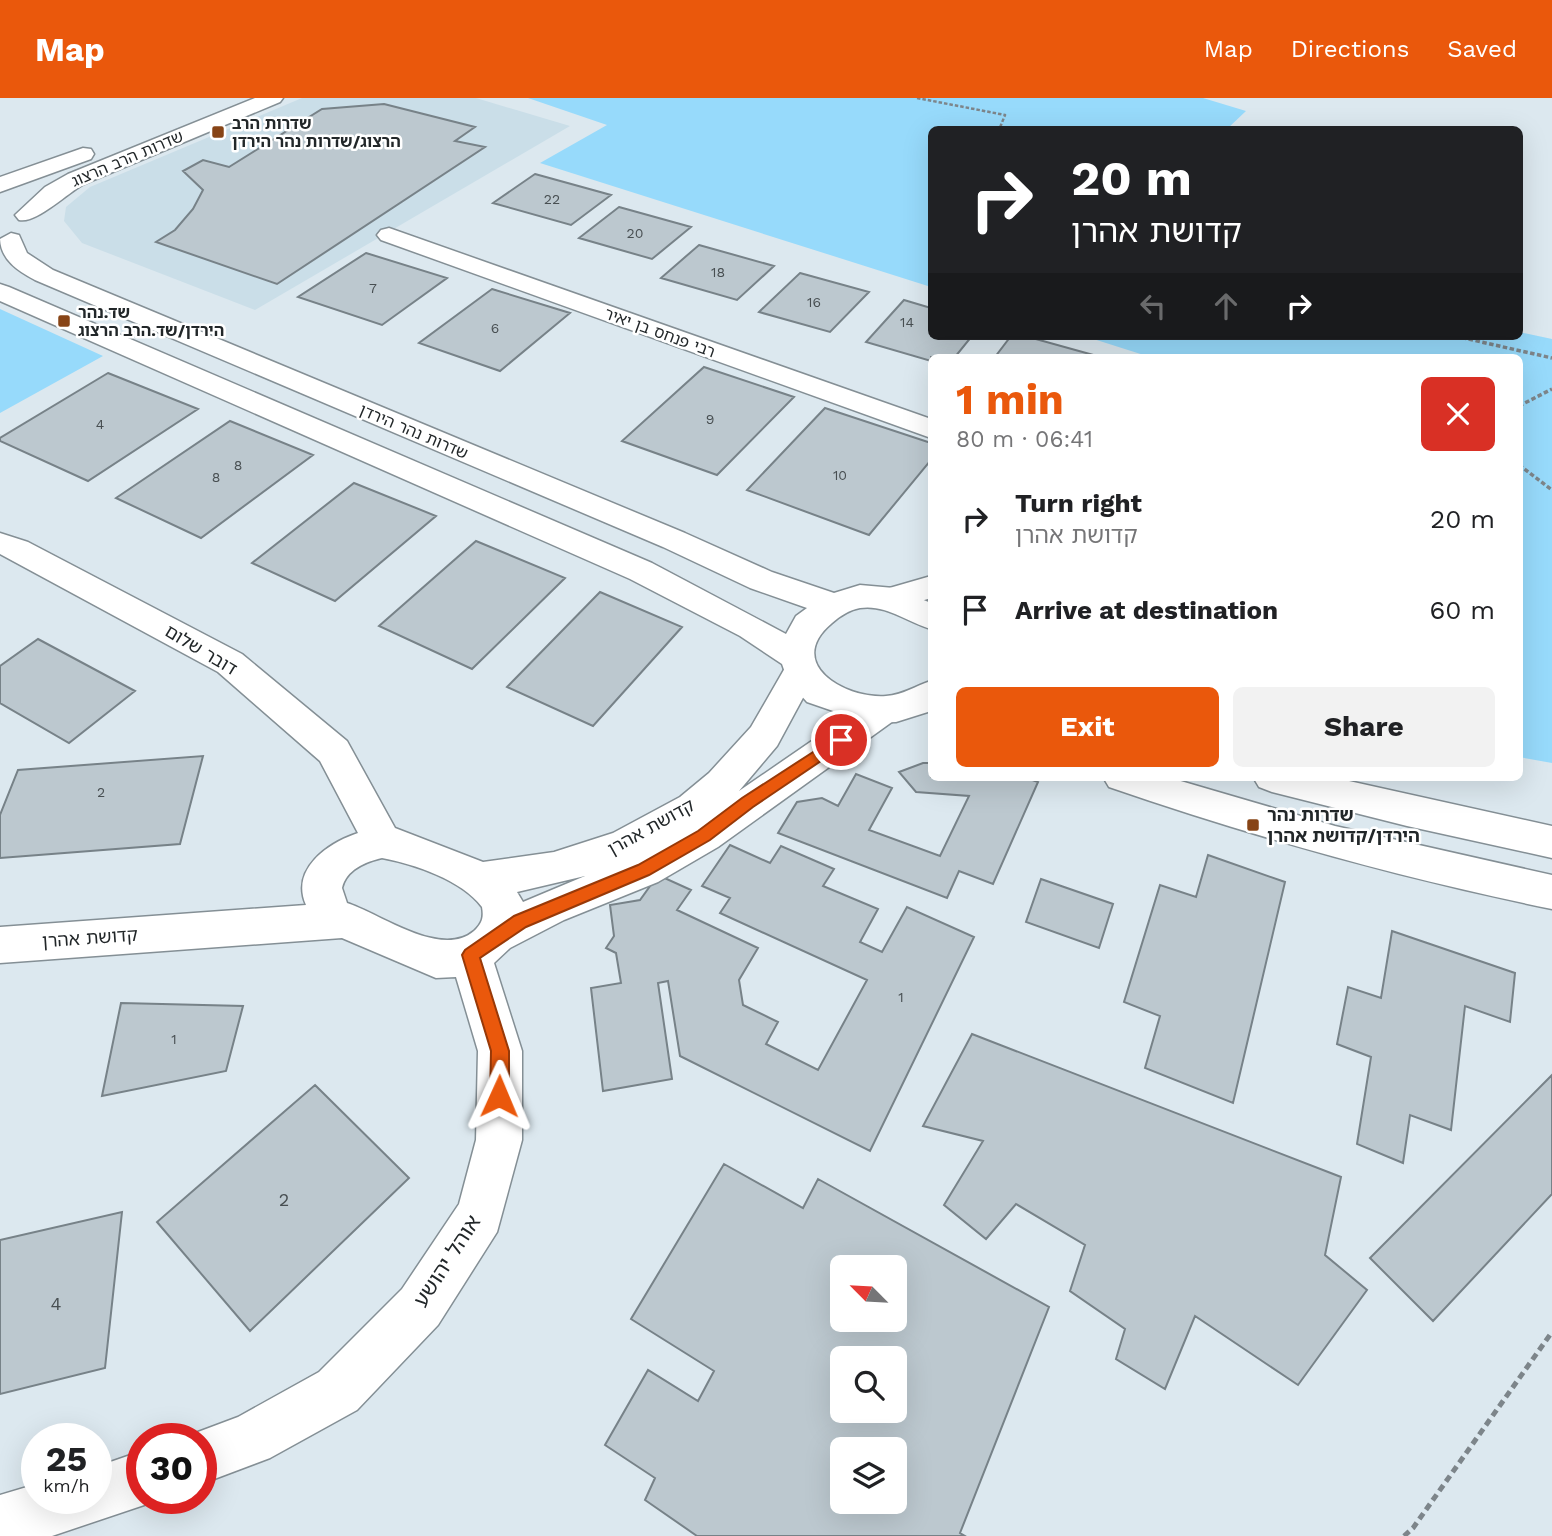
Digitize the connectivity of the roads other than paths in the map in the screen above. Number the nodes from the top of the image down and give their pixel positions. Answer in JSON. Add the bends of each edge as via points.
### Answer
{"nodes":[{"id":1,"x":225,"y":98,"type":"edge"},
{"id":2,"x":273,"y":98,"type":"edge"},
{"id":3,"x":0,"y":185,"type":"edge"},
{"id":4,"x":0,"y":196,"type":"edge"},
{"id":5,"x":27,"y":215,"type":"junction"},
{"id":6,"x":389,"y":235,"type":"dead end"},
{"id":7,"x":6,"y":243,"type":"edge"},
{"id":8,"x":0,"y":292,"type":"edge"},
{"id":9,"x":928,"y":428,"type":"edge"},
{"id":10,"x":0,"y":543,"type":"edge"},
{"id":11,"x":928,"y":588,"type":"edge"},
{"id":12,"x":891,"y":599,"type":"junction"},
{"id":13,"x":833,"y":605,"type":"junction"},
{"id":14,"x":928,"y":615,"type":"edge"},
{"id":15,"x":798,"y":663,"type":"junction"},
{"id":16,"x":912,"y":707,"type":"edge"},
{"id":17,"x":1135,"y":781,"type":"edge"},
{"id":18,"x":1288,"y":781,"type":"edge"},
{"id":19,"x":382,"y":842,"type":"junction"},
{"id":20,"x":1552,"y":842,"type":"edge"},
{"id":21,"x":480,"y":879,"type":"junction"},
{"id":22,"x":1552,"y":892,"type":"edge"},
{"id":23,"x":347,"y":920,"type":"junction"},
{"id":24,"x":0,"y":945,"type":"edge"},
{"id":25,"x":484,"y":945,"type":"junction"},
{"id":26,"x":217,"y":1451,"type":"edge"},
{"id":27,"x":31,"y":1514,"type":"edge"},
{"id":28,"x":0,"y":1523,"type":"edge"}],
"edges":[{"from":1,"to":3,"type":"main road","name":"שדרות הרב הרצוג"},
{"from":2,"to":5,"type":"main road","name":"שדרות הרב הרצוג","via":[[76,179]]},
{"from":4,"to":5,"type":"main road","via":[[20,204]]},
{"from":5,"to":7,"type":"main road","name":"שדרות הרב הרצוג","via":[[24,227]]},
{"from":6,"to":9,"type":"main road","name":"רבי פנחס בן יאיר"},
{"from":7,"to":13,"type":"main road","name":"שדרות נהר הירדן","via":[[21,262],[44,275],[761,580]]},
{"from":8,"to":15,"type":"main road","via":[[641,571],[752,628]]},
{"from":10,"to":19,"type":"main road","name":"דובר שלום","via":[[230,663],[334,751]]},
{"from":11,"to":12,"type":"main road"},
{"from":12,"to":13,"type":"main road","via":[[870,597]]},
{"from":12,"to":14,"type":"main road"},
{"from":13,"to":15,"type":"main road","name":"קדושת אהרן","via":[[804,626],[798,641]]},
{"from":15,"to":16,"type":"main road","via":[[824,695],[841,703]]},
{"from":15,"to":21,"type":"main road","name":"קדושת אהרן","via":[[771,727],[750,756],[722,784],[676,817],[582,862]]},
{"from":16,"to":25,"type":"main road","name":"קדושת אהרן","via":[[644,870],[550,908]]},
{"from":17,"to":22,"type":"main road","via":[[1320,838]]},
{"from":18,"to":20,"type":"main road"},
{"from":19,"to":21,"type":"main road"},
{"from":19,"to":23,"type":"main road","via":[[349,850],[324,877],[321,892],[325,905],[333,915]]},
{"from":21,"to":25,"type":"main road","via":[[499,893],[504,906],[503,920]]},
{"from":23,"to":24,"type":"main road","name":"קדושת אהרן"},
{"from":23,"to":25,"type":"main road","name":"קדושת אהרן","via":[[436,960],[453,960]]},
{"from":25,"to":26,"type":"main road","name":"אוהל יהושע","via":[[500,1051],[499,1140],[480,1215],[420,1307],[338,1391],[251,1439]]},
{"from":27,"to":28,"type":"main road"}]}
